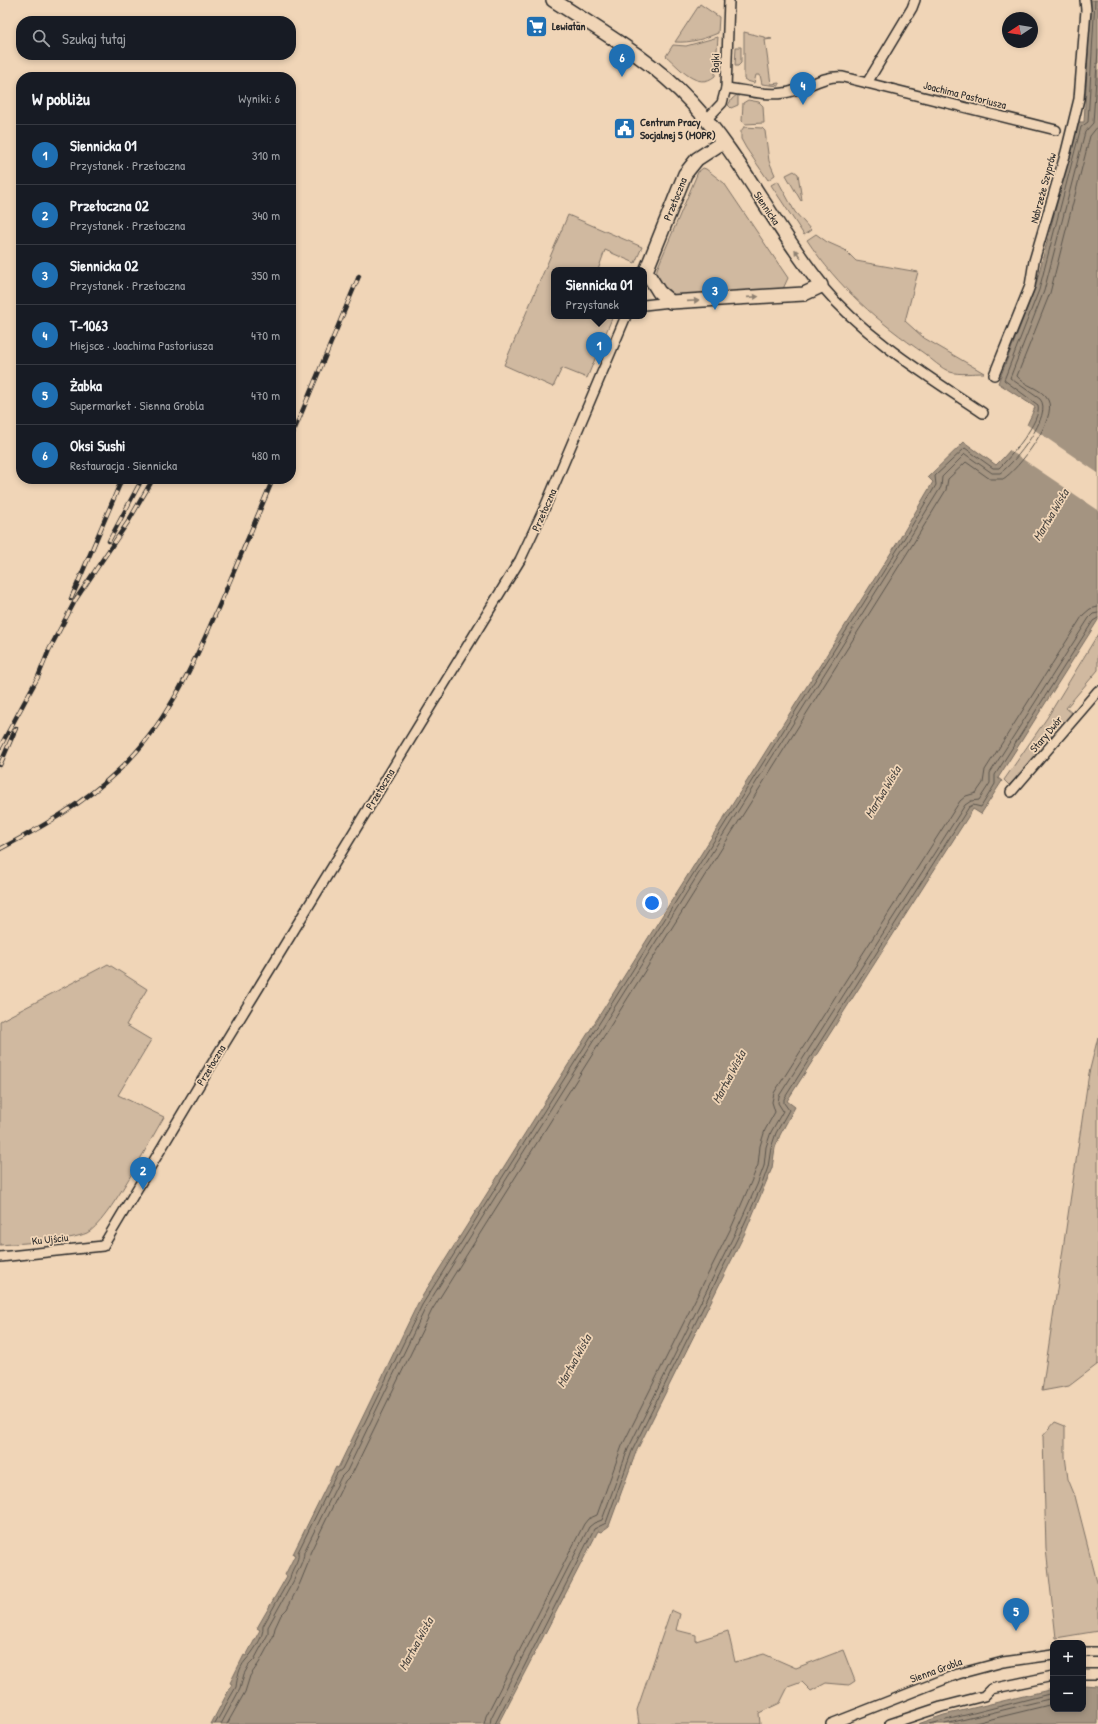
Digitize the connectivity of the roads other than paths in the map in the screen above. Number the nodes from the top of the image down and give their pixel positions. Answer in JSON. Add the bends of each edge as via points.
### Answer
{"nodes":[{"id":1,"x":553,"y":0,"type":"edge"},
{"id":2,"x":729,"y":0,"type":"edge"},
{"id":3,"x":915,"y":0,"type":"edge"},
{"id":4,"x":1085,"y":0,"type":"edge"},
{"id":5,"x":867,"y":83,"type":"junction"},
{"id":6,"x":726,"y":88,"type":"junction"},
{"id":7,"x":706,"y":120,"type":"junction"},
{"id":8,"x":1056,"y":130,"type":"dead end"},
{"id":9,"x":722,"y":142,"type":"junction"},
{"id":10,"x":647,"y":268,"type":"edge"},
{"id":11,"x":647,"y":276,"type":"edge"},
{"id":12,"x":821,"y":285,"type":"junction"},
{"id":13,"x":671,"y":302,"type":"junction"},
{"id":14,"x":647,"y":305,"type":"edge"},
{"id":15,"x":625,"y":319,"type":"edge"},
{"id":16,"x":994,"y":375,"type":"dead end"},
{"id":17,"x":983,"y":413,"type":"dead end"},
{"id":18,"x":1098,"y":691,"type":"edge"},
{"id":19,"x":1011,"y":792,"type":"dead end"},
{"id":20,"x":103,"y":1246,"type":"joint"},
{"id":21,"x":0,"y":1257,"type":"edge"},
{"id":22,"x":1086,"y":1652,"type":"edge"},
{"id":23,"x":1098,"y":1652,"type":"edge"},
{"id":24,"x":1050,"y":1655,"type":"edge"},
{"id":25,"x":1086,"y":1674,"type":"edge"},
{"id":26,"x":1098,"y":1674,"type":"edge"},
{"id":27,"x":1050,"y":1677,"type":"edge"},
{"id":28,"x":831,"y":1724,"type":"edge"},
{"id":29,"x":890,"y":1724,"type":"edge"}],
"edges":[{"from":1,"to":7,"type":"street","name":"Siennicka","via":[[658,71]]},
{"from":2,"to":6,"type":"street","name":"Bajki"},
{"from":3,"to":5,"type":"street"},
{"from":4,"to":16,"type":"street","name":"Nabrzeże Szyprów","via":[[1079,99],[1034,261],[1030,286]]},
{"from":5,"to":6,"type":"street","name":"Joachima Pastoriusza","via":[[834,77],[790,92],[769,94]]},
{"from":5,"to":8,"type":"street","name":"Joachima Pastoriusza"},
{"from":6,"to":7,"type":"street","name":"Bajki","via":[[722,103]]},
{"from":7,"to":9,"type":"street","name":"Siennicka"},
{"from":9,"to":10,"type":"street","name":"Przetoczna","via":[[697,159],[685,174]]},
{"from":12,"to":9,"type":"street","name":"Siennicka","one_way":true},
{"from":11,"to":13,"type":"street","name":"Przetoczna"},
{"from":13,"to":12,"type":"street","one_way":true,"via":[[804,294]]},
{"from":12,"to":17,"type":"street","name":"Siennicka","via":[[843,310],[896,354]]},
{"from":13,"to":14,"type":"street"},
{"from":15,"to":20,"type":"street","name":"Przetoczna","via":[[520,560]]},
{"from":18,"to":19,"type":"street","name":"Stary Dwór"},
{"from":20,"to":21,"type":"street","name":"Ku Ujściu"},
{"from":22,"to":23,"type":"street"},
{"from":24,"to":28,"type":"street","name":"Sienna Grobla","via":[[1003,1662],[958,1674]]},
{"from":25,"to":26,"type":"street"},
{"from":27,"to":29,"type":"street","via":[[991,1689],[984,1696],[941,1706]]}]}
